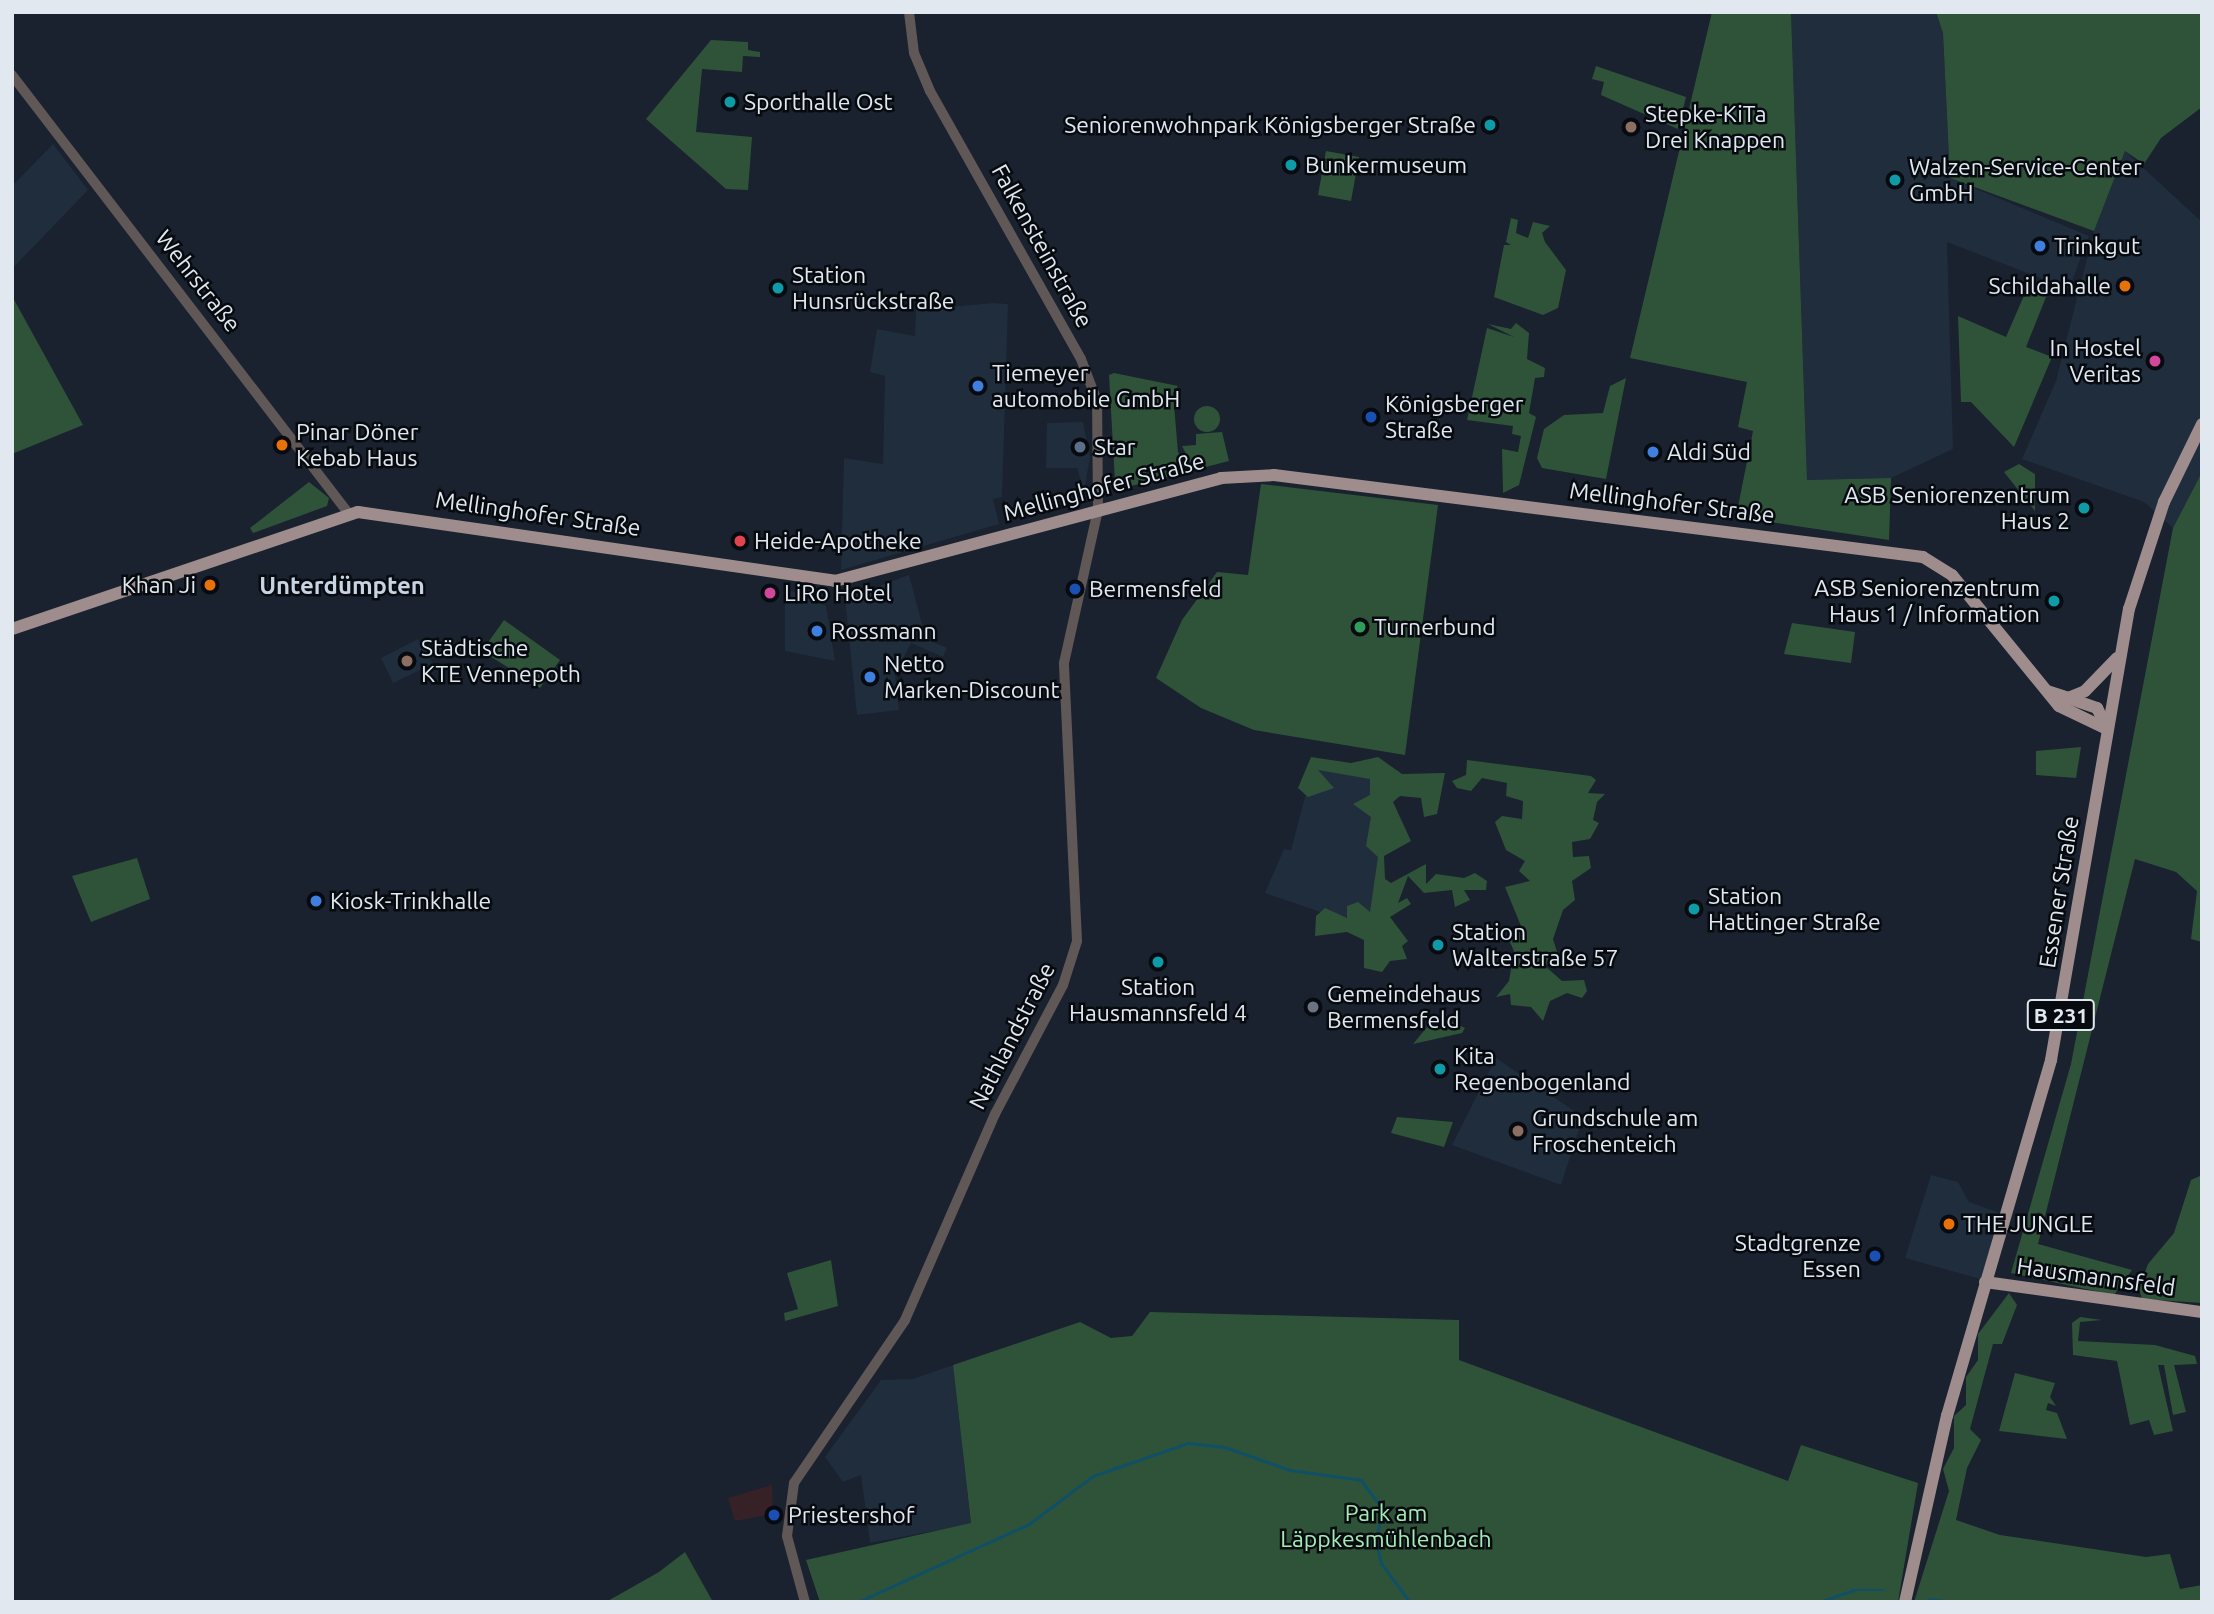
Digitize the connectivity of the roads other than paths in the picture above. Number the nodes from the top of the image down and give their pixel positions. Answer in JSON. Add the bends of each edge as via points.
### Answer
{"nodes":[{"id":1,"x":908,"y":12,"type":"edge"},
{"id":2,"x":12,"y":75,"type":"edge"},
{"id":3,"x":2202,"y":424,"type":"edge"},
{"id":4,"x":1098,"y":510,"type":"junction"},
{"id":5,"x":349,"y":514,"type":"junction"},
{"id":6,"x":12,"y":628,"type":"edge"},
{"id":7,"x":2117,"y":658,"type":"junction"},
{"id":8,"x":2046,"y":690,"type":"junction"},
{"id":9,"x":2067,"y":698,"type":"junction"},
{"id":10,"x":2105,"y":728,"type":"junction"},
{"id":11,"x":1985,"y":1282,"type":"junction"},
{"id":12,"x":2202,"y":1312,"type":"edge"},
{"id":13,"x":805,"y":1602,"type":"edge"},
{"id":14,"x":1905,"y":1602,"type":"edge"}],
"edges":[{"from":1,"to":4,"type":"street","name":"Falkensteinstraße","via":[[930,91],[1090,376],[1100,424]]},
{"from":2,"to":5,"type":"street","name":"Wehrstraße"},
{"from":3,"to":7,"type":"main road","name":"Essener Straße","number":"B 231","via":[[2149,540]]},
{"from":4,"to":5,"type":"main road","name":"Mellinghofer Straße","via":[[835,581],[390,514]]},
{"from":4,"to":8,"type":"main road","name":"Mellinghofer Straße","via":[[1230,476],[1274,475],[1906,553],[1952,575]]},
{"from":4,"to":13,"type":"street","name":"Nathlandstraße","via":[[1065,663],[1075,951],[905,1320],[863,1387],[812,1448],[794,1483],[787,1536]]},
{"from":5,"to":6,"type":"main road","name":"Mellinghofer Straße"},
{"from":7,"to":9,"type":"main road","via":[[2091,687]]},
{"from":7,"to":10,"type":"main road","name":"Essener Straße","number":"B 231"},
{"from":8,"to":9,"type":"main road"},
{"from":8,"to":10,"type":"main road","name":"Mellinghofer Straße","via":[[2063,709]]},
{"from":9,"to":10,"type":"main road","via":[[2097,708]]},
{"from":10,"to":11,"type":"main road","name":"Essener Straße","number":"B 231","via":[[2059,1022]]},
{"from":11,"to":12,"type":"main road","name":"Hausmannsfeld"},
{"from":11,"to":14,"type":"main road","name":"Essener Straße","number":"B 231","via":[[1928,1491]]}]}
